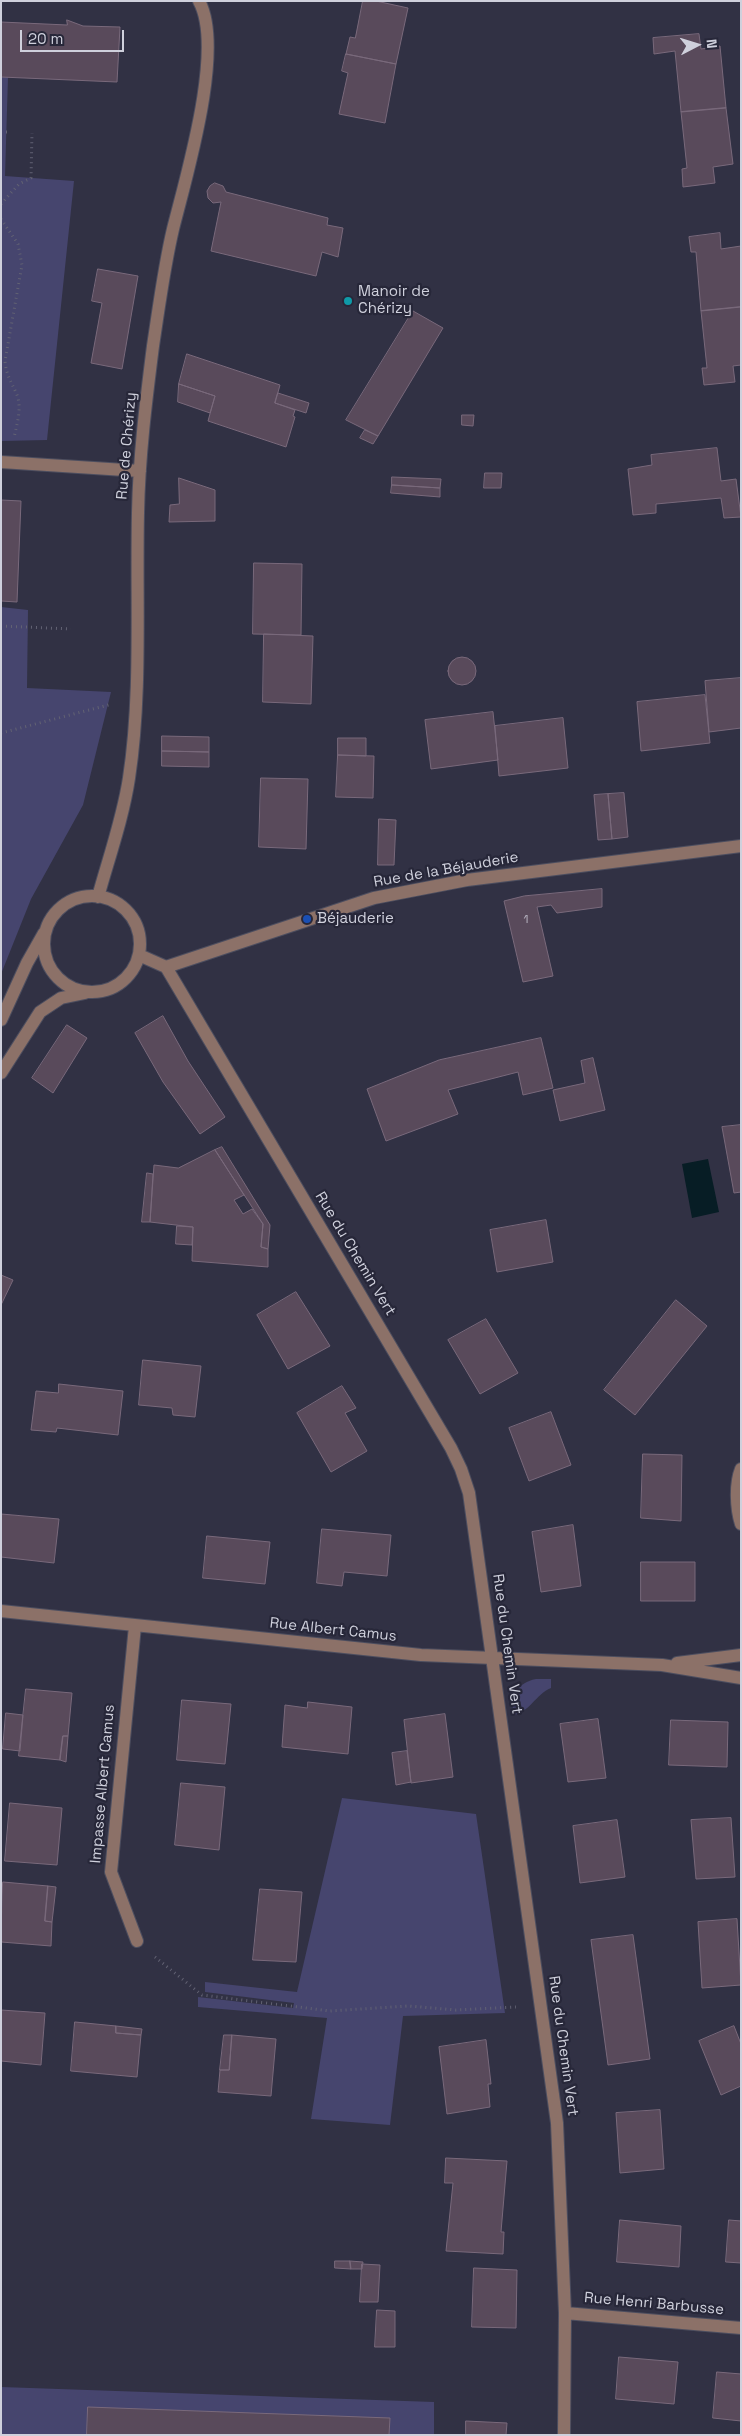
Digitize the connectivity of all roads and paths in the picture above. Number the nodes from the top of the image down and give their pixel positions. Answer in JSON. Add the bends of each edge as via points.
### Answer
{"nodes":[{"id":1,"x":199,"y":1,"type":"edge"},
{"id":2,"x":1,"y":132,"type":"edge"},
{"id":3,"x":9,"y":132,"type":"dead end"},
{"id":4,"x":32,"y":133,"type":"dead end"},
{"id":5,"x":1,"y":204,"type":"edge"},
{"id":6,"x":1,"y":219,"type":"edge"},
{"id":7,"x":5,"y":361,"type":"junction"},
{"id":8,"x":1,"y":364,"type":"edge"},
{"id":9,"x":5,"y":462,"type":"edge"},
{"id":10,"x":140,"y":471,"type":"junction"},
{"id":11,"x":1,"y":626,"type":"edge"},
{"id":12,"x":71,"y":629,"type":"dead end"},
{"id":13,"x":135,"y":704,"type":"junction"},
{"id":14,"x":1,"y":733,"type":"edge"},
{"id":15,"x":741,"y":846,"type":"edge"},
{"id":16,"x":98,"y":897,"type":"junction"},
{"id":17,"x":46,"y":928,"type":"junction"},
{"id":18,"x":139,"y":955,"type":"junction"},
{"id":19,"x":166,"y":967,"type":"junction"},
{"id":20,"x":86,"y":992,"type":"junction"},
{"id":21,"x":1,"y":1020,"type":"edge"},
{"id":22,"x":1,"y":1073,"type":"edge"},
{"id":23,"x":741,"y":1469,"type":"edge"},
{"id":24,"x":741,"y":1524,"type":"edge"},
{"id":25,"x":1,"y":1611,"type":"edge"},
{"id":26,"x":135,"y":1626,"type":"junction"},
{"id":27,"x":741,"y":1655,"type":"edge"},
{"id":28,"x":492,"y":1659,"type":"junction"},
{"id":29,"x":662,"y":1665,"type":"junction"},
{"id":30,"x":741,"y":1678,"type":"edge"},
{"id":31,"x":137,"y":1942,"type":"joint"},
{"id":32,"x":542,"y":2006,"type":"junction"},
{"id":33,"x":565,"y":2313,"type":"junction"},
{"id":34,"x":741,"y":2328,"type":"edge"},
{"id":35,"x":564,"y":2435,"type":"edge"}],
"edges":[{"from":1,"to":10,"type":"street","name":"Rue de Chérizy","via":[[207,27],[206,75],[160,300]]},
{"from":2,"to":3,"type":"path"},
{"from":4,"to":5,"type":"path","via":[[31,178],[19,184]]},
{"from":6,"to":7,"type":"path","via":[[18,244],[22,265]]},
{"from":7,"to":8,"type":"path"},
{"from":7,"to":9,"type":"path","via":[[19,405]]},
{"from":9,"to":10,"type":"street"},
{"from":10,"to":13,"type":"street","name":"Rue de Chérizy"},
{"from":11,"to":12,"type":"path"},
{"from":13,"to":14,"type":"path","via":[[107,704]]},
{"from":13,"to":16,"type":"street","name":"Rue de Chérizy","via":[[125,802]]},
{"from":15,"to":19,"type":"street","name":"Rue de la Béjauderie","via":[[467,880],[374,898]]},
{"from":16,"to":17,"type":"street","via":[[82,897],[67,903],[54,914]]},
{"from":16,"to":18,"type":"street","via":[[114,901],[126,911],[140,939]]},
{"from":17,"to":20,"type":"street","via":[[46,960],[55,976],[69,987]]},
{"from":17,"to":21,"type":"street"},
{"from":18,"to":19,"type":"street"},
{"from":18,"to":20,"type":"street","via":[[132,972],[119,984],[104,991]]},
{"from":19,"to":28,"type":"street","name":"Rue du Chemin Vert","via":[[458,1462],[468,1493]]},
{"from":20,"to":22,"type":"street","via":[[60,998],[40,1012]]},
{"from":23,"to":24,"type":"street","via":[[738,1485]]},
{"from":25,"to":26,"type":"street","name":"Rue Albert Camus"},
{"from":26,"to":28,"type":"street","name":"Rue Albert Camus","via":[[420,1655]]},
{"from":26,"to":31,"type":"street","name":"Impasse Albert Camus","via":[[111,1872]]},
{"from":27,"to":29,"type":"street","name":"Rue Albert Camus"},
{"from":28,"to":29,"type":"street","name":"Rue Albert Camus"},
{"from":28,"to":32,"type":"street","name":"Rue du Chemin Vert"},
{"from":29,"to":30,"type":"street","name":"Rue Albert Camus"},
{"from":31,"to":32,"type":"path","via":[[202,1995],[346,2011],[382,2006],[456,2010]]},
{"from":32,"to":33,"type":"street","name":"Rue du Chemin Vert","via":[[557,2122]]},
{"from":33,"to":34,"type":"street","name":"Rue Henri Barbusse"},
{"from":33,"to":35,"type":"street","name":"Rue du Chemin Vert"}]}
